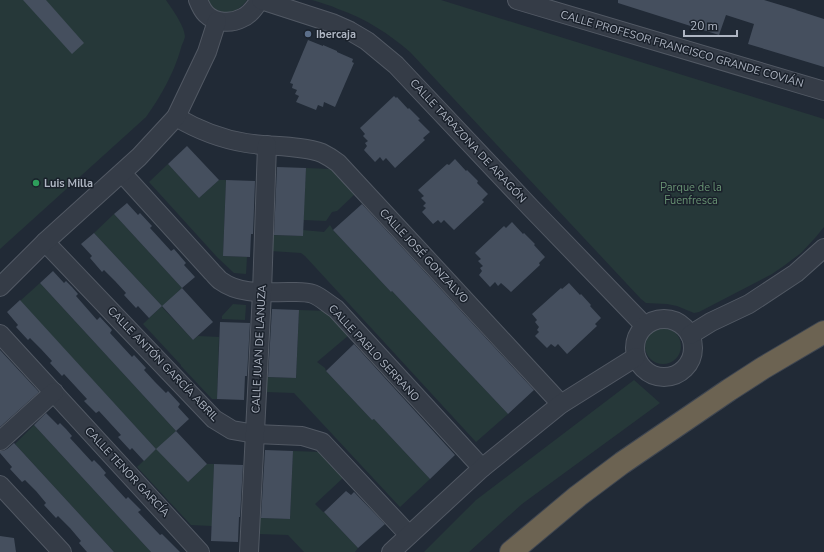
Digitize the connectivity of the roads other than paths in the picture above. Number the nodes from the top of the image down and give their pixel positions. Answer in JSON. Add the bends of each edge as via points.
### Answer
{"nodes":[{"id":1,"x":198,"y":0,"type":"edge"},
{"id":2,"x":261,"y":0,"type":"edge"},
{"id":3,"x":517,"y":0,"type":"edge"},
{"id":4,"x":217,"y":21,"type":"junction"},
{"id":5,"x":824,"y":91,"type":"edge"},
{"id":6,"x":176,"y":117,"type":"junction"},
{"id":7,"x":267,"y":145,"type":"junction"},
{"id":8,"x":122,"y":173,"type":"junction"},
{"id":9,"x":45,"y":242,"type":"junction"},
{"id":10,"x":824,"y":248,"type":"edge"},
{"id":11,"x":0,"y":287,"type":"edge"},
{"id":12,"x":262,"y":292,"type":"junction"},
{"id":13,"x":645,"y":326,"type":"junction"},
{"id":14,"x":824,"y":332,"type":"edge"},
{"id":15,"x":0,"y":334,"type":"edge"},
{"id":16,"x":690,"y":335,"type":"junction"},
{"id":17,"x":636,"y":357,"type":"junction"},
{"id":18,"x":54,"y":392,"type":"junction"},
{"id":19,"x":561,"y":404,"type":"junction"},
{"id":20,"x":255,"y":434,"type":"junction"},
{"id":21,"x":0,"y":441,"type":"edge"},
{"id":22,"x":482,"y":468,"type":"junction"},
{"id":23,"x":0,"y":485,"type":"edge"},
{"id":24,"x":409,"y":536,"type":"junction"},
{"id":25,"x":62,"y":552,"type":"edge"},
{"id":26,"x":200,"y":552,"type":"edge"},
{"id":27,"x":249,"y":552,"type":"edge"},
{"id":28,"x":391,"y":552,"type":"edge"},
{"id":29,"x":511,"y":552,"type":"edge"}],
"edges":[{"from":1,"to":4,"type":"street","via":[[206,14]]},
{"from":2,"to":4,"type":"street","via":[[242,18],[227,22]]},
{"from":2,"to":13,"type":"street","name":"CALLE TARAZONA DE ARAGÓN","via":[[350,31],[367,41],[396,65]]},
{"from":3,"to":5,"type":"street","name":"CALLE PROFESOR FRANCISCO GRANDE COVIÁN"},
{"from":4,"to":6,"type":"street","via":[[207,52]]},
{"from":6,"to":7,"type":"street","name":"CALLE JOSÉ GONZALVO","via":[[190,126],[227,139]]},
{"from":6,"to":8,"type":"street"},
{"from":7,"to":12,"type":"street","name":"CALLE JUAN DE LANUZA"},
{"from":7,"to":19,"type":"street","name":"CALLE JOSÉ GONZALVO","via":[[309,150],[330,157],[338,163]]},
{"from":8,"to":9,"type":"street"},
{"from":8,"to":12,"type":"street","name":"CALLE PABLO SERRANO","via":[[222,282],[245,291]]},
{"from":9,"to":11,"type":"street"},
{"from":9,"to":20,"type":"street","name":"CALLE ANTÓN GARCÍA ABRIL","via":[[214,419],[232,430]]},
{"from":10,"to":16,"type":"street","via":[[796,273],[749,304]]},
{"from":12,"to":20,"type":"street","name":"CALLE JUAN DE LANUZA"},
{"from":12,"to":22,"type":"street","name":"CALLE PABLO SERRANO","via":[[304,292],[322,298],[336,309]]},
{"from":13,"to":16,"type":"street","via":[[661,319],[670,320],[685,328]]},
{"from":13,"to":17,"type":"street","via":[[636,340]]},
{"from":14,"to":29,"type":"highway","via":[[729,390],[622,464],[578,496]]},
{"from":15,"to":18,"type":"street","name":"CALLE TENOR GARCÍA"},
{"from":16,"to":17,"type":"street","via":[[693,344],[689,362],[683,370],[675,374],[666,376],[648,372]]},
{"from":17,"to":19,"type":"street"},
{"from":18,"to":21,"type":"street"},
{"from":18,"to":26,"type":"street","name":"CALLE TENOR GARCÍA"},
{"from":19,"to":22,"type":"street"},
{"from":20,"to":24,"type":"street","name":"CALLE ANTÓN GARCÍA ABRIL","via":[[302,436],[322,442]]},
{"from":20,"to":27,"type":"street","name":"CALLE JUAN DE LANUZA"},
{"from":22,"to":24,"type":"street"},
{"from":23,"to":25,"type":"street"},
{"from":24,"to":28,"type":"street"}]}
